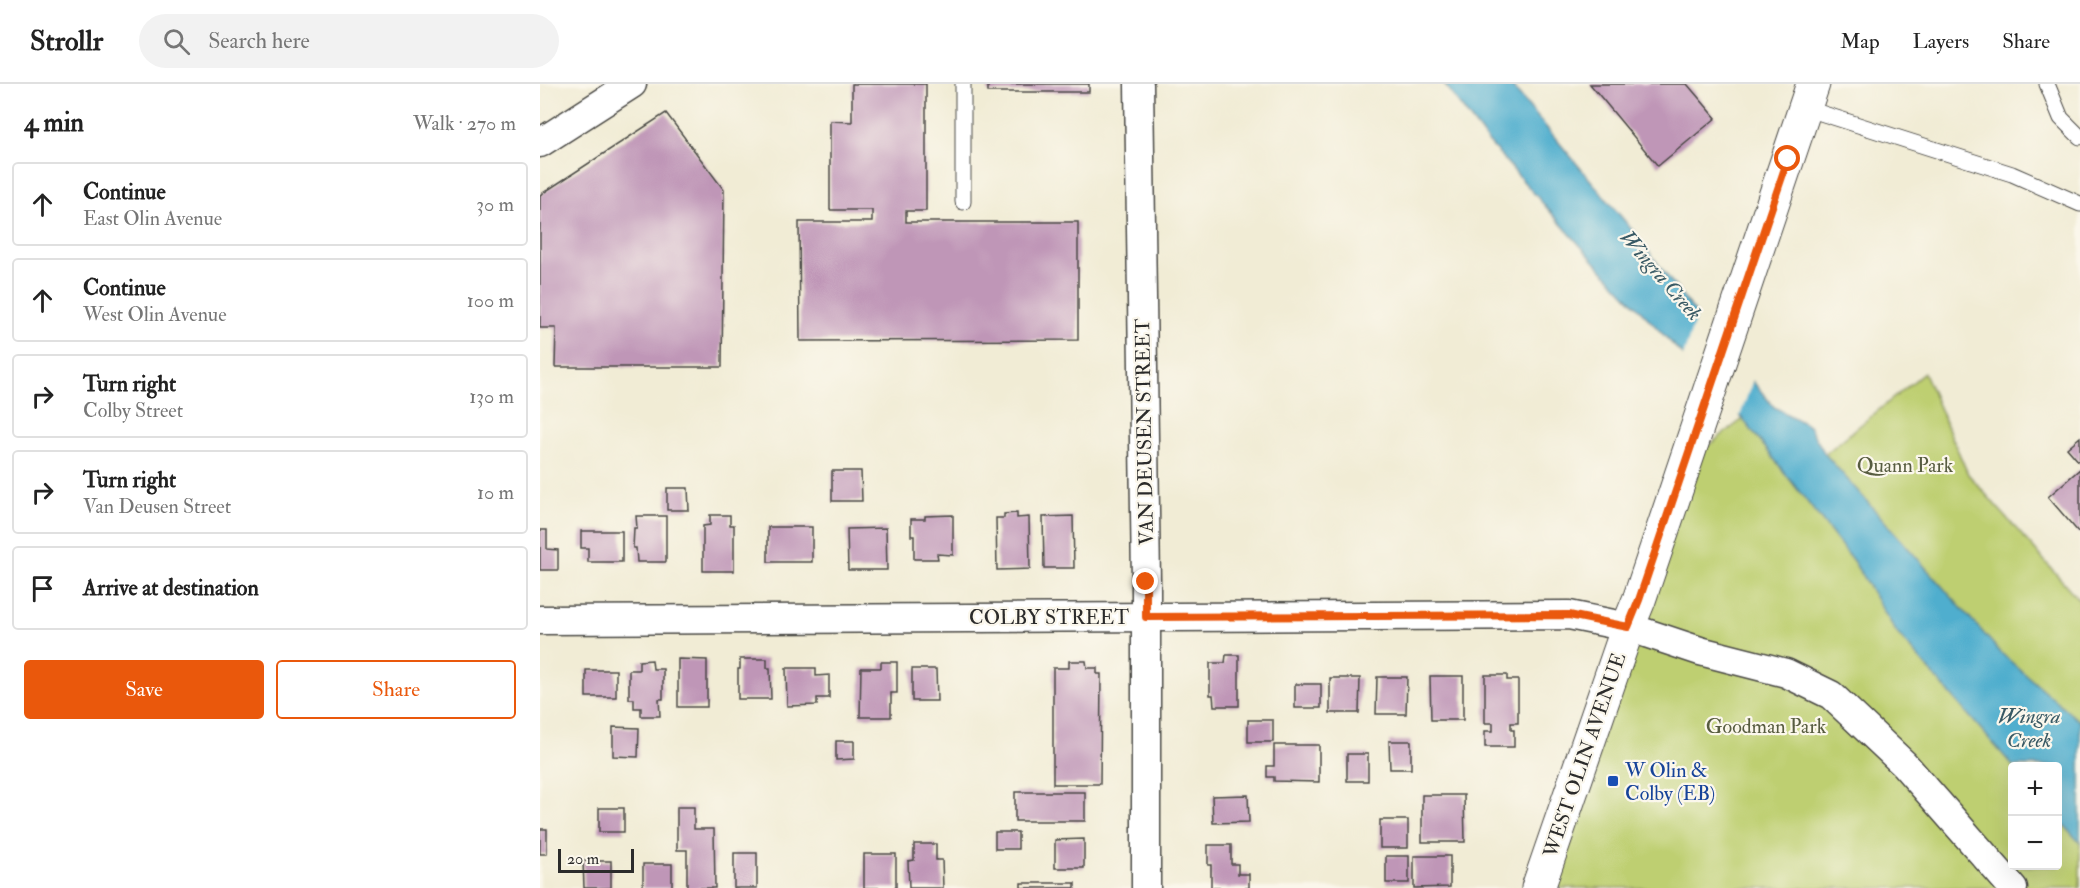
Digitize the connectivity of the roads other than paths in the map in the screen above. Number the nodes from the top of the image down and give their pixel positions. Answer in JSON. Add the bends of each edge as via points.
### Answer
{"nodes":[{"id":1,"x":632,"y":84,"type":"edge"},
{"id":2,"x":963,"y":84,"type":"edge"},
{"id":3,"x":1139,"y":84,"type":"edge"},
{"id":4,"x":2047,"y":84,"type":"edge"},
{"id":5,"x":1809,"y":96,"type":"edge"},
{"id":6,"x":2080,"y":137,"type":"edge"},
{"id":7,"x":540,"y":142,"type":"edge"},
{"id":8,"x":963,"y":202,"type":"dead end"},
{"id":9,"x":2080,"y":204,"type":"edge"},
{"id":10,"x":1146,"y":617,"type":"junction"},
{"id":11,"x":540,"y":620,"type":"edge"},
{"id":12,"x":1628,"y":627,"type":"junction"},
{"id":13,"x":1146,"y":888,"type":"edge"},
{"id":14,"x":1538,"y":888,"type":"edge"},
{"id":15,"x":2013,"y":888,"type":"edge"}],
"edges":[{"from":1,"to":7,"type":"street"},
{"from":2,"to":8,"type":"lane"},
{"from":3,"to":10,"type":"street","name":"VAN DEUSEN STREET"},
{"from":4,"to":6,"type":"lane","via":[[2061,118]]},
{"from":5,"to":9,"type":"lane"},
{"from":5,"to":12,"type":"street","name":"WEST OLIN AVENUE"},
{"from":10,"to":11,"type":"street","name":"COLBY STREET"},
{"from":10,"to":12,"type":"street","name":"COLBY STREET","via":[[1569,615]]},
{"from":10,"to":13,"type":"street","name":"VAN DEUSEN STREET"},
{"from":12,"to":14,"type":"street","name":"WEST OLIN AVENUE"},
{"from":12,"to":15,"type":"street","name":"COLBY STREET","via":[[1786,673],[1831,695],[1904,764]]}]}
